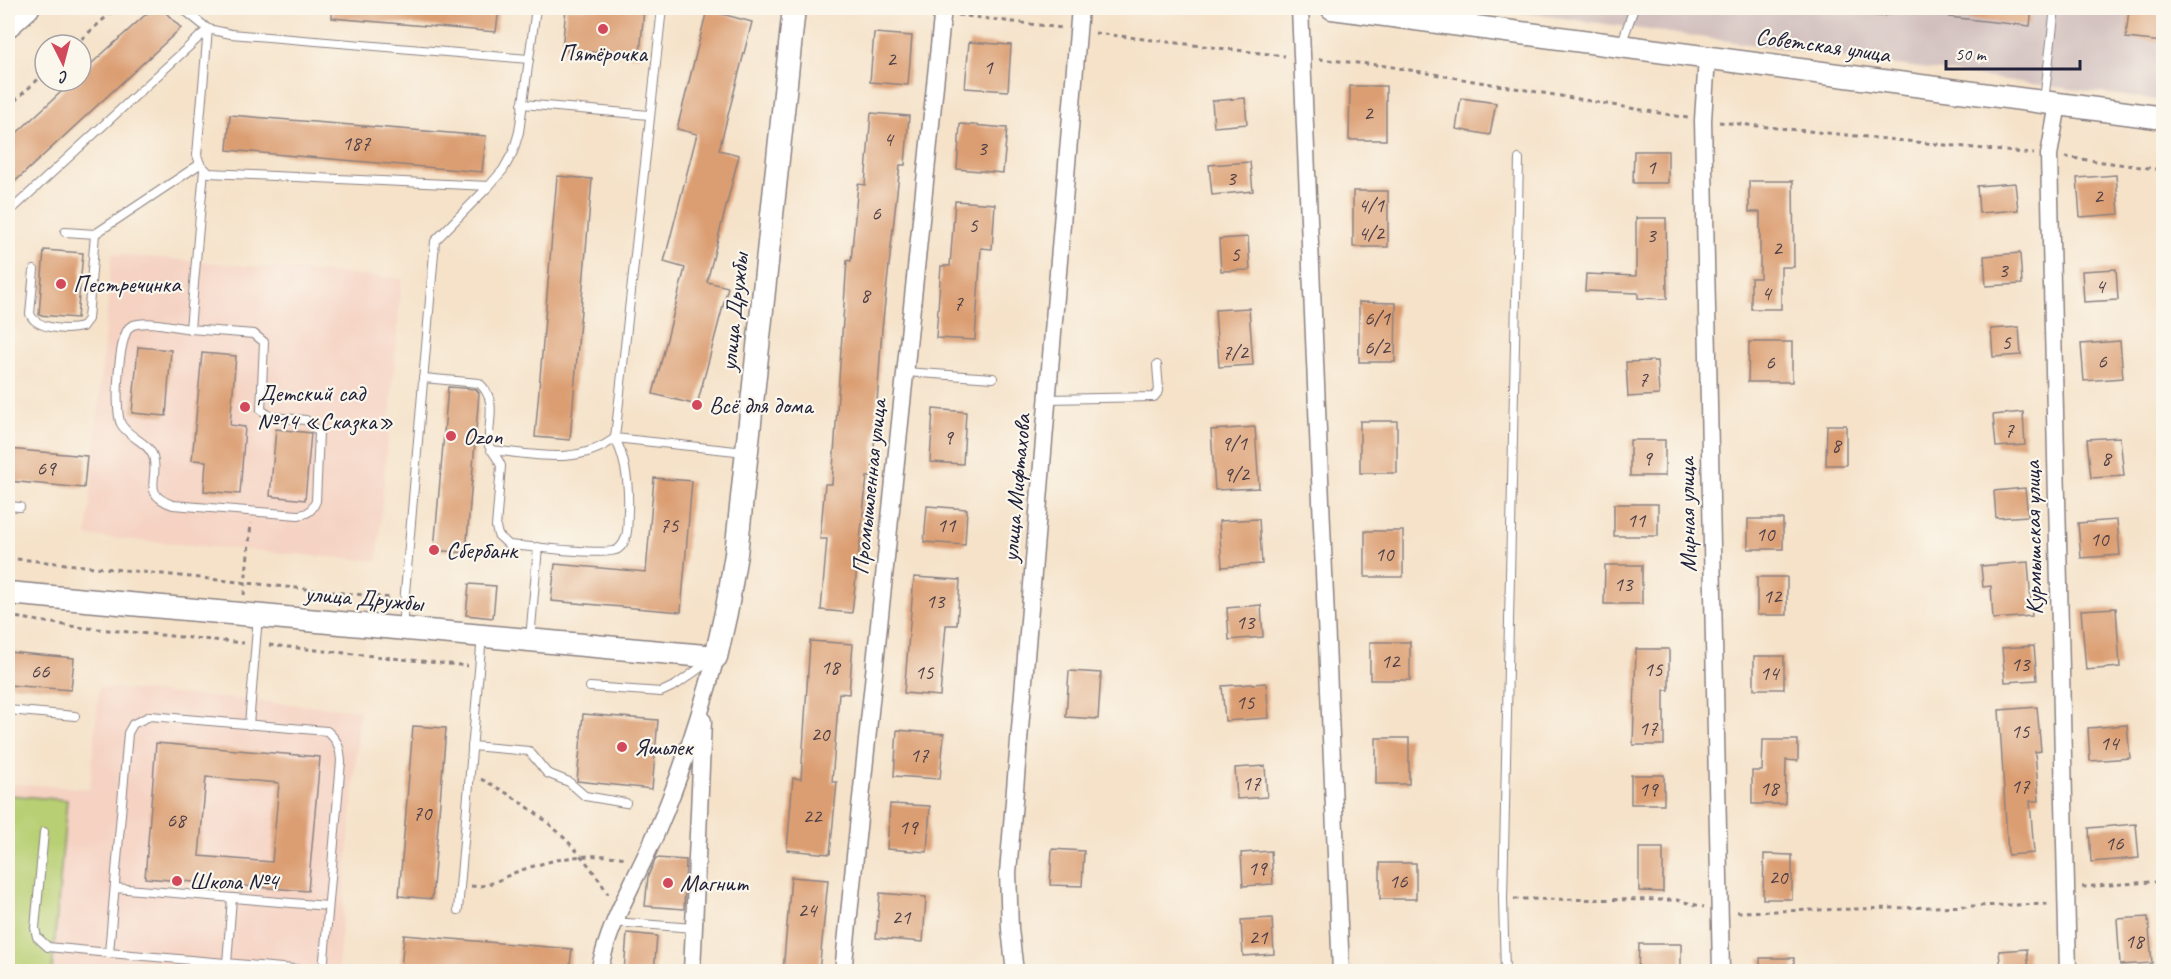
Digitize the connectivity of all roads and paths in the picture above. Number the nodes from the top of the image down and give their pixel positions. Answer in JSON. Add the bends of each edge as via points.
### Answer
{"nodes":[{"id":1,"x":28,"y":8,"type":"edge"},
{"id":2,"x":116,"y":8,"type":"edge"},
{"id":3,"x":182,"y":8,"type":"edge"},
{"id":4,"x":536,"y":8,"type":"edge"},
{"id":5,"x":662,"y":8,"type":"edge"},
{"id":6,"x":794,"y":8,"type":"edge"},
{"id":7,"x":894,"y":8,"type":"edge"},
{"id":8,"x":1080,"y":8,"type":"edge"},
{"id":9,"x":1300,"y":8,"type":"edge"},
{"id":10,"x":1332,"y":8,"type":"edge"},
{"id":11,"x":1634,"y":8,"type":"edge"},
{"id":12,"x":1847,"y":8,"type":"edge"},
{"id":13,"x":1895,"y":8,"type":"edge"},
{"id":14,"x":2055,"y":8,"type":"edge"},
{"id":15,"x":943,"y":10,"type":"edge"},
{"id":16,"x":8,"y":26,"type":"edge"},
{"id":17,"x":208,"y":29,"type":"junction"},
{"id":18,"x":1078,"y":30,"type":"junction"},
{"id":19,"x":88,"y":33,"type":"edge"},
{"id":20,"x":1621,"y":46,"type":"junction"},
{"id":21,"x":1707,"y":57,"type":"junction"},
{"id":22,"x":1301,"y":58,"type":"junction"},
{"id":23,"x":529,"y":59,"type":"junction"},
{"id":24,"x":33,"y":84,"type":"edge"},
{"id":25,"x":2051,"y":103,"type":"junction"},
{"id":26,"x":522,"y":104,"type":"junction"},
{"id":27,"x":8,"y":107,"type":"edge"},
{"id":28,"x":649,"y":116,"type":"junction"},
{"id":29,"x":2163,"y":118,"type":"edge"},
{"id":30,"x":1703,"y":120,"type":"junction"},
{"id":31,"x":2049,"y":155,"type":"junction"},
{"id":32,"x":1519,"y":159,"type":"dead end"},
{"id":33,"x":202,"y":167,"type":"junction"},
{"id":34,"x":2163,"y":170,"type":"edge"},
{"id":35,"x":489,"y":186,"type":"junction"},
{"id":36,"x":8,"y":213,"type":"edge"},
{"id":37,"x":65,"y":232,"type":"dead end"},
{"id":38,"x":95,"y":234,"type":"junction"},
{"id":39,"x":33,"y":270,"type":"dead end"},
{"id":40,"x":190,"y":329,"type":"junction"},
{"id":41,"x":1157,"y":365,"type":"dead end"},
{"id":42,"x":906,"y":372,"type":"junction"},
{"id":43,"x":423,"y":378,"type":"junction"},
{"id":44,"x":993,"y":378,"type":"dead end"},
{"id":45,"x":1047,"y":399,"type":"junction"},
{"id":46,"x":615,"y":438,"type":"junction"},
{"id":47,"x":491,"y":450,"type":"junction"},
{"id":48,"x":747,"y":452,"type":"junction"},
{"id":49,"x":8,"y":506,"type":"edge"},
{"id":50,"x":20,"y":507,"type":"dead end"},
{"id":51,"x":252,"y":512,"type":"junction"},
{"id":52,"x":538,"y":547,"type":"junction"},
{"id":53,"x":8,"y":558,"type":"edge"},
{"id":54,"x":246,"y":582,"type":"junction"},
{"id":55,"x":8,"y":593,"type":"edge"},
{"id":56,"x":405,"y":600,"type":"junction"},
{"id":57,"x":250,"y":615,"type":"junction"},
{"id":58,"x":402,"y":628,"type":"junction"},
{"id":59,"x":482,"y":636,"type":"junction"},
{"id":60,"x":530,"y":640,"type":"junction"},
{"id":61,"x":716,"y":657,"type":"junction"},
{"id":62,"x":590,"y":687,"type":"dead end"},
{"id":63,"x":704,"y":703,"type":"junction"},
{"id":64,"x":8,"y":710,"type":"edge"},
{"id":65,"x":75,"y":716,"type":"dead end"},
{"id":66,"x":249,"y":725,"type":"junction"},
{"id":67,"x":472,"y":746,"type":"junction"},
{"id":68,"x":469,"y":774,"type":"junction"},
{"id":69,"x":626,"y":803,"type":"dead end"},
{"id":70,"x":44,"y":832,"type":"dead end"},
{"id":71,"x":580,"y":855,"type":"junction"},
{"id":72,"x":644,"y":860,"type":"junction"},
{"id":73,"x":2163,"y":881,"type":"edge"},
{"id":74,"x":460,"y":885,"type":"junction"},
{"id":75,"x":115,"y":888,"type":"junction"},
{"id":76,"x":2065,"y":896,"type":"junction"},
{"id":77,"x":232,"y":898,"type":"junction"},
{"id":78,"x":1503,"y":899,"type":"junction"},
{"id":79,"x":328,"y":906,"type":"junction"},
{"id":80,"x":458,"y":910,"type":"dead end"},
{"id":81,"x":1718,"y":912,"type":"junction"},
{"id":82,"x":615,"y":917,"type":"junction"},
{"id":83,"x":694,"y":928,"type":"junction"},
{"id":84,"x":109,"y":953,"type":"junction"},
{"id":85,"x":227,"y":963,"type":"junction"},
{"id":86,"x":323,"y":971,"type":"edge"},
{"id":87,"x":329,"y":972,"type":"edge"},
{"id":88,"x":599,"y":972,"type":"edge"},
{"id":89,"x":692,"y":972,"type":"edge"},
{"id":90,"x":843,"y":972,"type":"edge"},
{"id":91,"x":1016,"y":972,"type":"edge"},
{"id":92,"x":1341,"y":972,"type":"edge"},
{"id":93,"x":1505,"y":972,"type":"edge"},
{"id":94,"x":1720,"y":972,"type":"edge"},
{"id":95,"x":2068,"y":972,"type":"edge"}],
"edges":[{"from":1,"to":16,"type":"street"},
{"from":2,"to":19,"type":"path"},
{"from":3,"to":17,"type":"lane"},
{"from":4,"to":23,"type":"lane"},
{"from":5,"to":28,"type":"lane"},
{"from":6,"to":48,"type":"street","name":"улица Дружбы"},
{"from":7,"to":15,"type":"path"},
{"from":8,"to":18,"type":"street","name":"улица Мифтахова"},
{"from":9,"to":22,"type":"street"},
{"from":10,"to":20,"type":"street","name":"Советская улица"},
{"from":11,"to":20,"type":"lane"},
{"from":12,"to":13,"type":"lane","via":[[1882,12]]},
{"from":14,"to":25,"type":"lane"},
{"from":15,"to":18,"type":"path"},
{"from":15,"to":42,"type":"street","name":"Промышленная улица"},
{"from":17,"to":23,"type":"lane"},
{"from":17,"to":33,"type":"lane","via":[[198,154]]},
{"from":17,"to":36,"type":"lane"},
{"from":18,"to":22,"type":"path"},
{"from":18,"to":45,"type":"street","name":"улица Мифтахова"},
{"from":20,"to":21,"type":"street","name":"Советская улица"},
{"from":21,"to":25,"type":"street","name":"Советская улица"},
{"from":21,"to":30,"type":"street","name":"Мирная улица"},
{"from":22,"to":30,"type":"path","via":[[1387,66]]},
{"from":22,"to":92,"type":"street"},
{"from":23,"to":26,"type":"lane"},
{"from":24,"to":27,"type":"path"},
{"from":25,"to":29,"type":"street","name":"Советская улица"},
{"from":25,"to":31,"type":"street","name":"Курмышская улица"},
{"from":26,"to":28,"type":"lane"},
{"from":26,"to":35,"type":"lane","via":[[513,152]]},
{"from":28,"to":46,"type":"lane"},
{"from":30,"to":31,"type":"path"},
{"from":30,"to":81,"type":"street","name":"Мирная улица"},
{"from":31,"to":34,"type":"path"},
{"from":31,"to":76,"type":"street","name":"Курмышская улица"},
{"from":32,"to":78,"type":"lane"},
{"from":33,"to":35,"type":"lane","via":[[215,174]]},
{"from":33,"to":38,"type":"lane"},
{"from":33,"to":40,"type":"lane"},
{"from":35,"to":43,"type":"lane","via":[[435,241]]},
{"from":37,"to":38,"type":"lane"},
{"from":38,"to":39,"type":"lane","via":[[88,319],[82,327],[44,326],[32,320]]},
{"from":40,"to":51,"type":"lane","via":[[140,324],[126,330],[122,336],[116,405],[119,421],[126,433],[148,447],[153,455],[152,485],[162,501]]},
{"from":40,"to":51,"type":"lane","via":[[254,334],[261,338],[261,410],[272,417],[306,420],[319,432],[313,509],[298,515]]},
{"from":41,"to":45,"type":"lane","via":[[1159,391],[1154,398]]},
{"from":42,"to":44,"type":"lane"},
{"from":42,"to":90,"type":"street","name":"Промышленная улица"},
{"from":43,"to":47,"type":"lane","via":[[479,383],[484,388],[492,402]]},
{"from":43,"to":56,"type":"lane"},
{"from":45,"to":91,"type":"street","name":"улица Мифтахова","via":[[1008,873]]},
{"from":46,"to":47,"type":"lane","via":[[597,450],[570,457]]},
{"from":46,"to":48,"type":"lane"},
{"from":46,"to":52,"type":"lane","via":[[628,491],[623,544],[609,553]]},
{"from":47,"to":52,"type":"lane","via":[[501,466],[498,535],[509,545]]},
{"from":48,"to":61,"type":"street","name":"улица Дружбы","via":[[734,564]]},
{"from":49,"to":50,"type":"lane"},
{"from":51,"to":54,"type":"path"},
{"from":52,"to":60,"type":"lane"},
{"from":53,"to":54,"type":"path"},
{"from":54,"to":56,"type":"path"},
{"from":54,"to":57,"type":"path"},
{"from":55,"to":57,"type":"street","name":"улица Дружбы"},
{"from":56,"to":58,"type":"lane"},
{"from":57,"to":58,"type":"street","name":"улица Дружбы"},
{"from":57,"to":66,"type":"lane"},
{"from":58,"to":59,"type":"street","name":"улица Дружбы"},
{"from":59,"to":60,"type":"street","name":"улица Дружбы"},
{"from":59,"to":67,"type":"lane"},
{"from":60,"to":61,"type":"street","name":"улица Дружбы"},
{"from":61,"to":62,"type":"lane","via":[[662,692]]},
{"from":61,"to":63,"type":"street","name":"улица Дружбы"},
{"from":63,"to":72,"type":"street","name":"улица Дружбы"},
{"from":63,"to":83,"type":"street","name":"улица Дружбы"},
{"from":64,"to":65,"type":"lane"},
{"from":66,"to":75,"type":"lane","via":[[150,717],[133,724],[128,733]]},
{"from":66,"to":79,"type":"lane","via":[[327,731],[340,746]]},
{"from":67,"to":68,"type":"lane"},
{"from":67,"to":69,"type":"lane","via":[[528,751],[547,773],[569,782],[585,796]]},
{"from":68,"to":71,"type":"path","via":[[530,808]]},
{"from":68,"to":74,"type":"lane"},
{"from":70,"to":84,"type":"lane","via":[[37,937],[48,947]]},
{"from":71,"to":72,"type":"path"},
{"from":71,"to":74,"type":"path","via":[[545,861],[490,885]]},
{"from":71,"to":82,"type":"path"},
{"from":72,"to":82,"type":"street","name":"улица Дружбы"},
{"from":73,"to":76,"type":"path"},
{"from":74,"to":80,"type":"lane"},
{"from":75,"to":77,"type":"lane"},
{"from":75,"to":84,"type":"lane"},
{"from":76,"to":81,"type":"path"},
{"from":76,"to":95,"type":"street","name":"Курмышская улица"},
{"from":77,"to":79,"type":"lane"},
{"from":77,"to":85,"type":"lane"},
{"from":78,"to":81,"type":"path","via":[[1685,900]]},
{"from":78,"to":93,"type":"lane"},
{"from":79,"to":86,"type":"lane"},
{"from":81,"to":94,"type":"street","name":"Мирная улица"},
{"from":82,"to":83,"type":"lane"},
{"from":82,"to":88,"type":"street","name":"улица Дружбы"},
{"from":83,"to":89,"type":"street","name":"улица Дружбы"},
{"from":84,"to":85,"type":"lane"},
{"from":85,"to":86,"type":"lane"},
{"from":86,"to":87,"type":"lane"}]}
